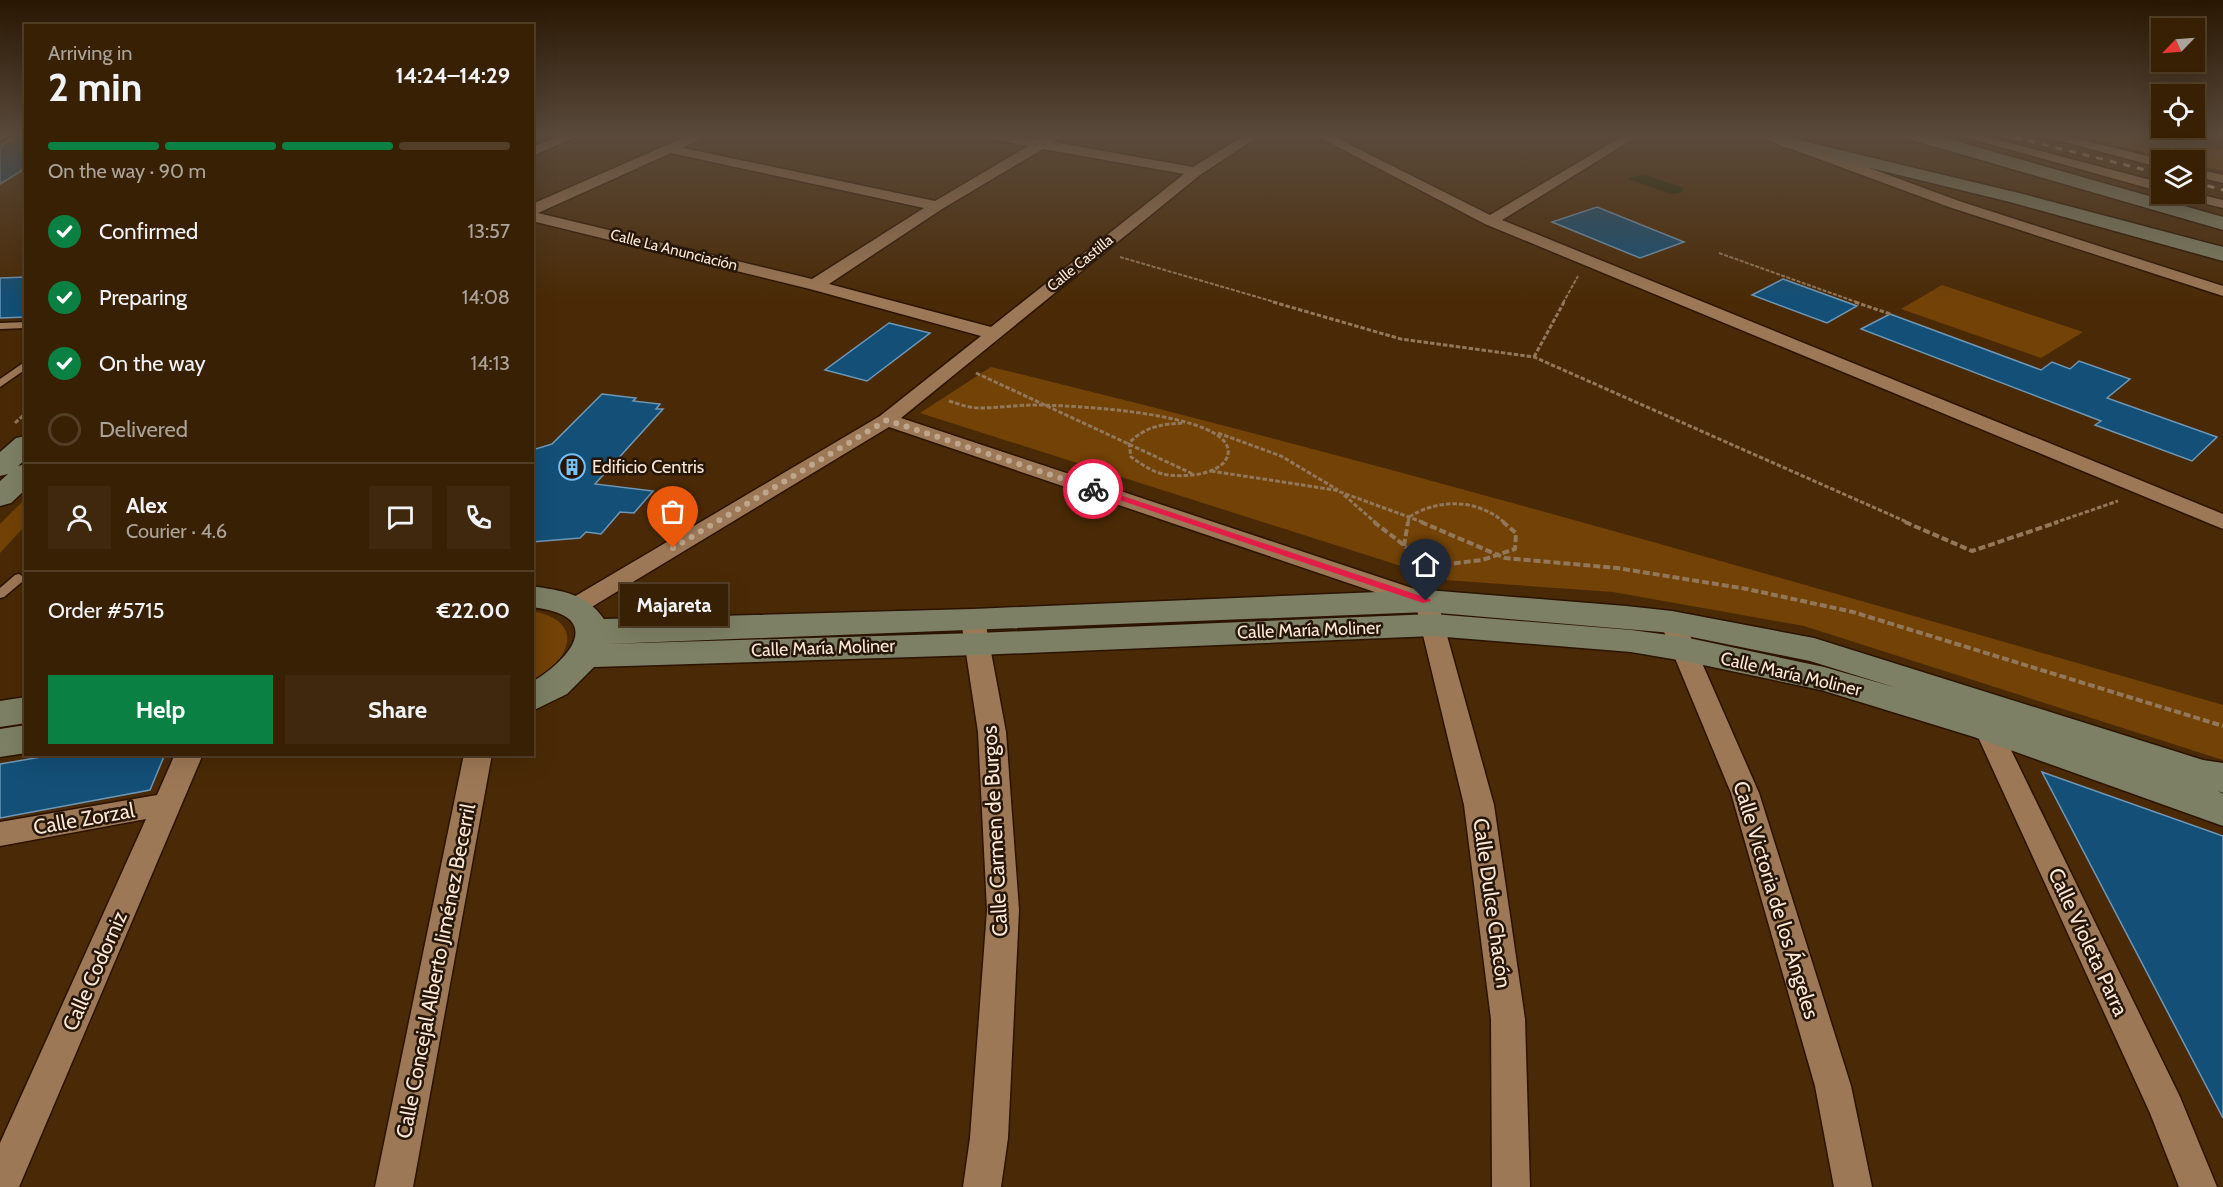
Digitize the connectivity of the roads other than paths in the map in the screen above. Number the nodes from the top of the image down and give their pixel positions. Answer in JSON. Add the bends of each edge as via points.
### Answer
{"nodes":[{"id":1,"x":578,"y":189,"type":"edge"},
{"id":2,"x":860,"y":189,"type":"edge"},
{"id":3,"x":965,"y":189,"type":"edge"},
{"id":4,"x":1173,"y":189,"type":"edge"},
{"id":5,"x":1428,"y":189,"type":"edge"},
{"id":6,"x":1544,"y":189,"type":"edge"},
{"id":7,"x":1914,"y":189,"type":"edge"},
{"id":8,"x":1981,"y":189,"type":"edge"},
{"id":9,"x":2015,"y":189,"type":"edge"},
{"id":10,"x":2103,"y":189,"type":"edge"},
{"id":11,"x":2205,"y":200,"type":"edge"},
{"id":12,"x":2223,"y":204,"type":"edge"},
{"id":13,"x":937,"y":206,"type":"junction"},
{"id":14,"x":534,"y":209,"type":"edge"},
{"id":15,"x":534,"y":216,"type":"edge"},
{"id":16,"x":1490,"y":221,"type":"junction"},
{"id":17,"x":2223,"y":224,"type":"edge"},
{"id":18,"x":2223,"y":253,"type":"edge"},
{"id":19,"x":815,"y":285,"type":"junction"},
{"id":20,"x":2223,"y":291,"type":"edge"},
{"id":21,"x":24,"y":325,"type":"edge"},
{"id":22,"x":0,"y":326,"type":"edge"},
{"id":23,"x":995,"y":334,"type":"junction"},
{"id":24,"x":24,"y":366,"type":"edge"},
{"id":25,"x":0,"y":384,"type":"edge"},
{"id":26,"x":887,"y":420,"type":"junction"},
{"id":27,"x":14,"y":457,"type":"edge"},
{"id":28,"x":0,"y":497,"type":"edge"},
{"id":29,"x":2223,"y":522,"type":"edge"},
{"id":30,"x":0,"y":581,"type":"edge"},
{"id":31,"x":0,"y":594,"type":"edge"},
{"id":32,"x":534,"y":596,"type":"edge"},
{"id":33,"x":1430,"y":613,"type":"junction"},
{"id":34,"x":584,"y":631,"type":"junction"},
{"id":35,"x":975,"y":632,"type":"junction"},
{"id":36,"x":1678,"y":636,"type":"junction"},
{"id":37,"x":534,"y":697,"type":"edge"},
{"id":38,"x":24,"y":710,"type":"edge"},
{"id":39,"x":1980,"y":713,"type":"junction"},
{"id":40,"x":0,"y":714,"type":"edge"},
{"id":41,"x":24,"y":739,"type":"edge"},
{"id":42,"x":0,"y":743,"type":"edge"},
{"id":43,"x":188,"y":756,"type":"edge"},
{"id":44,"x":478,"y":756,"type":"edge"},
{"id":45,"x":2223,"y":778,"type":"edge"},
{"id":46,"x":167,"y":804,"type":"junction"},
{"id":47,"x":2223,"y":812,"type":"edge"},
{"id":48,"x":0,"y":834,"type":"edge"},
{"id":49,"x":0,"y":1187,"type":"edge"},
{"id":50,"x":394,"y":1187,"type":"edge"},
{"id":51,"x":982,"y":1187,"type":"edge"},
{"id":52,"x":1511,"y":1187,"type":"edge"},
{"id":53,"x":1853,"y":1187,"type":"edge"},
{"id":54,"x":2198,"y":1187,"type":"edge"}],
"edges":[{"from":1,"to":14,"type":"street"},
{"from":2,"to":13,"type":"street"},
{"from":3,"to":13,"type":"street"},
{"from":4,"to":23,"type":"street","name":"Calle Castilla"},
{"from":5,"to":16,"type":"street"},
{"from":6,"to":16,"type":"street"},
{"from":7,"to":20,"type":"street"},
{"from":8,"to":18,"type":"main road"},
{"from":9,"to":18,"type":"main road"},
{"from":10,"to":17,"type":"main road"},
{"from":11,"to":12,"type":"street"},
{"from":13,"to":19,"type":"street"},
{"from":15,"to":19,"type":"street","name":"Calle La Anunciación"},
{"from":16,"to":29,"type":"street"},
{"from":19,"to":23,"type":"street","name":"Calle La Anunciación"},
{"from":21,"to":22,"type":"lane"},
{"from":23,"to":26,"type":"street","name":"Calle Castilla"},
{"from":24,"to":25,"type":"lane"},
{"from":26,"to":33,"type":"street"},
{"from":26,"to":34,"type":"street","name":"Calle Castilla"},
{"from":27,"to":28,"type":"main road"},
{"from":30,"to":31,"type":"lane","via":[[19,578]]},
{"from":32,"to":34,"type":"main road","name":"Calle María Moliner","via":[[555,598]]},
{"from":33,"to":35,"type":"main road","name":"Calle María Moliner"},
{"from":33,"to":36,"type":"main road","name":"Calle María Moliner","via":[[1631,641]]},
{"from":33,"to":52,"type":"street","name":"Calle Dulce Chacón","via":[[1479,805],[1508,1018]]},
{"from":34,"to":35,"type":"main road","name":"Calle María Moliner"},
{"from":34,"to":37,"type":"main road","via":[[570,675]]},
{"from":35,"to":51,"type":"street","name":"Calle Carmen de Burgos","via":[[992,732],[1003,910],[989,1138]]},
{"from":36,"to":39,"type":"main road","name":"Calle María Moliner","via":[[1824,679]]},
{"from":36,"to":53,"type":"street","name":"Calle Victoria de los Ángeles","via":[[1745,793],[1833,1086]]},
{"from":38,"to":40,"type":"main road"},
{"from":39,"to":45,"type":"main road","name":"Calle María Moliner"},
{"from":39,"to":47,"type":"main road","name":"Calle María Moliner"},
{"from":39,"to":54,"type":"street","name":"Calle Violeta Parra","via":[[2167,1109]]},
{"from":41,"to":42,"type":"main road"},
{"from":43,"to":46,"type":"street","name":"Calle Codorniz"},
{"from":44,"to":50,"type":"street","name":"Calle Concejal Alberto Jiménez Becerril"},
{"from":46,"to":48,"type":"street","name":"Calle Zorzal"},
{"from":46,"to":49,"type":"street","name":"Calle Codorniz"}]}
